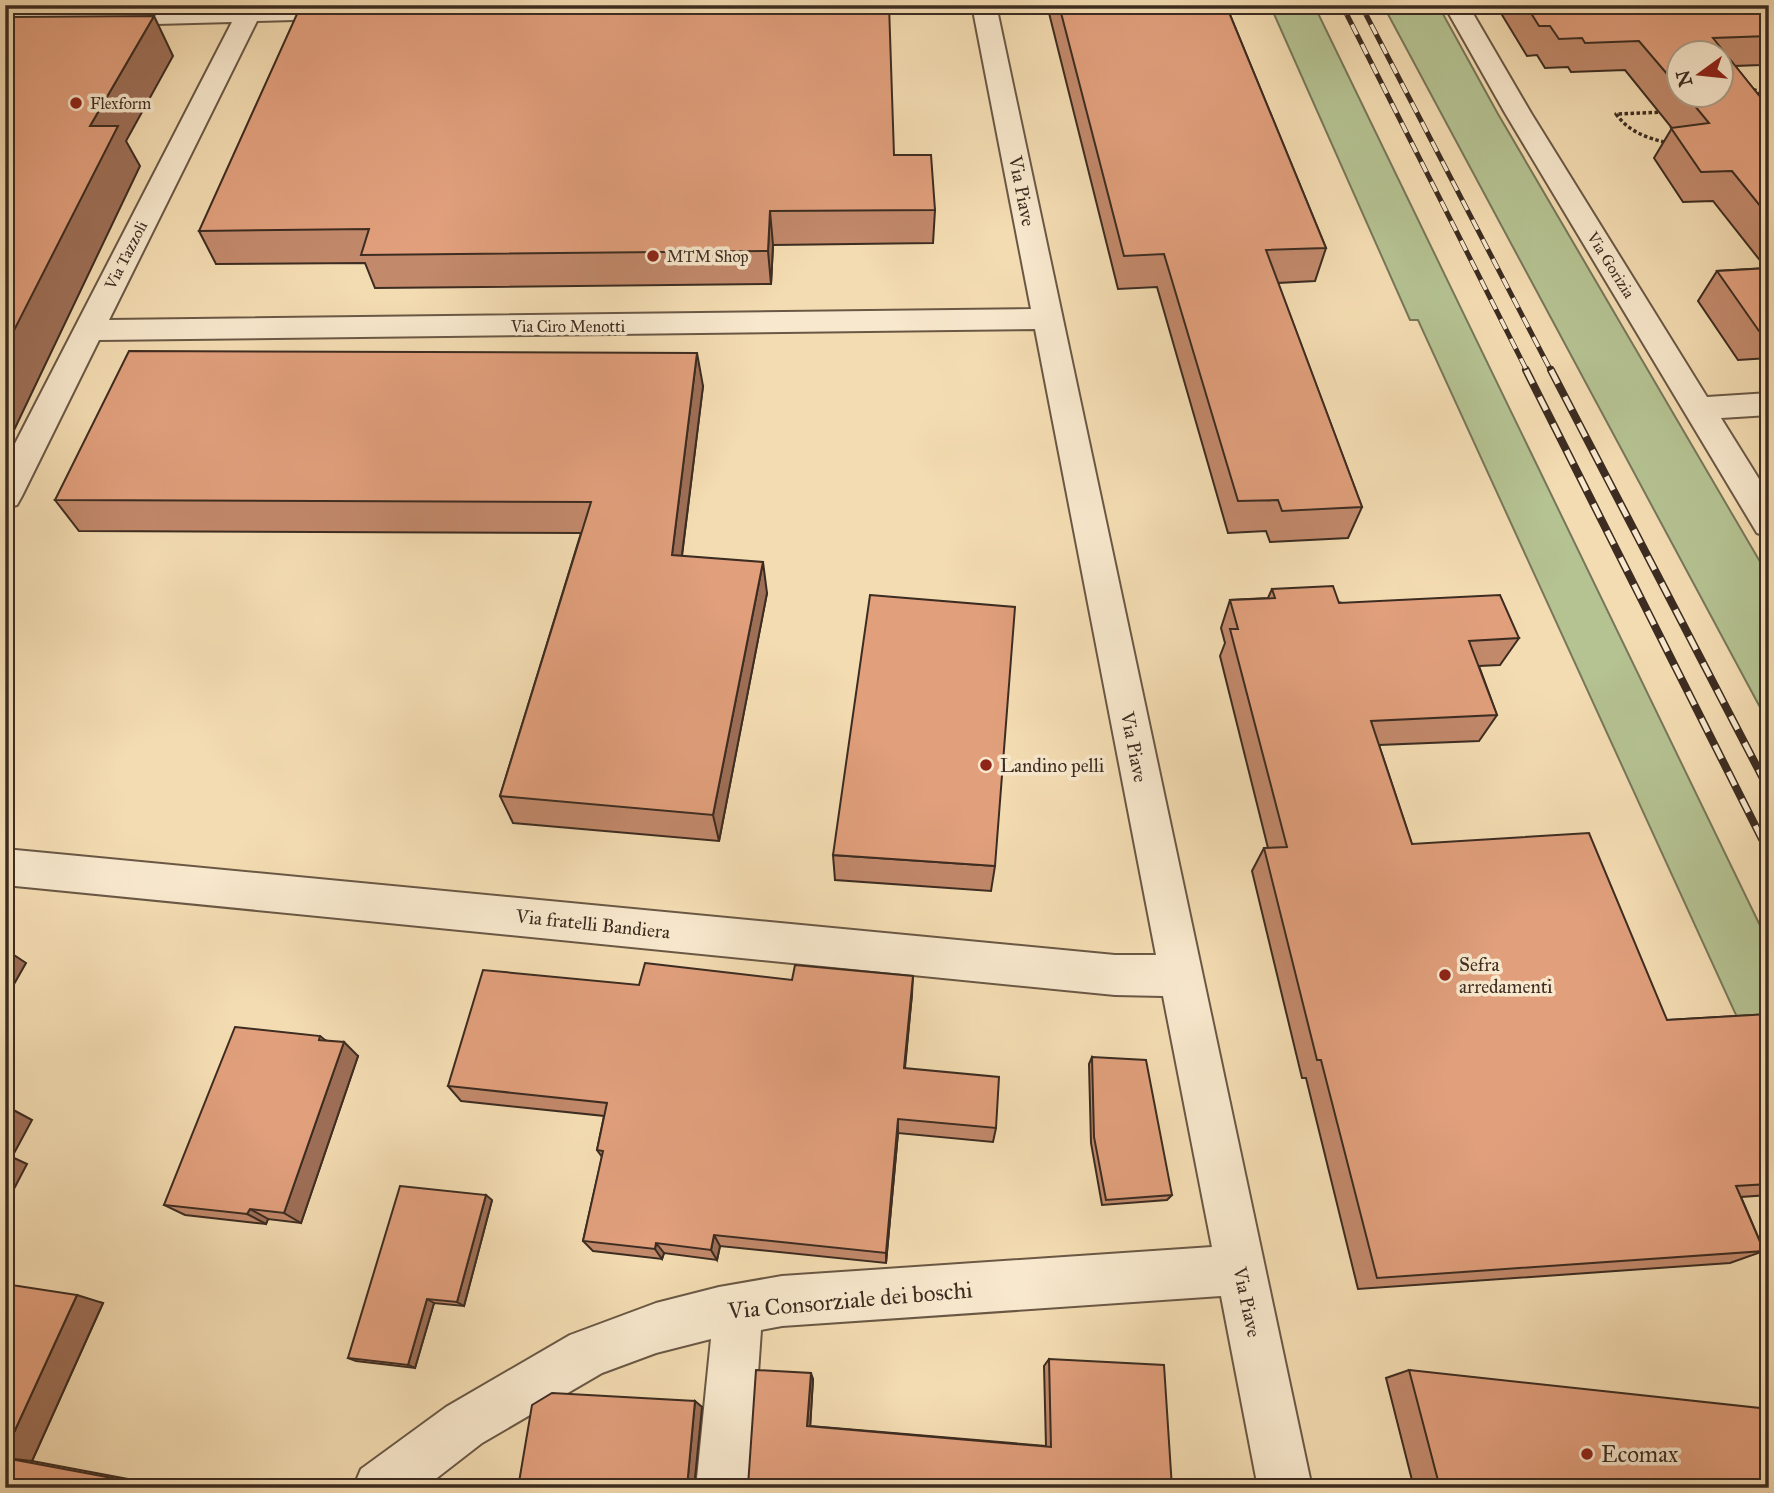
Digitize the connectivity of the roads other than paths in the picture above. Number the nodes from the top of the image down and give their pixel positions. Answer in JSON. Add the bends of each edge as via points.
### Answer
{"nodes":[{"id":1,"x":595,"y":5,"type":"edge"},
{"id":2,"x":984,"y":5,"type":"edge"},
{"id":3,"x":1456,"y":5,"type":"edge"},
{"id":4,"x":165,"y":11,"type":"edge"},
{"id":5,"x":248,"y":15,"type":"junction"},
{"id":6,"x":5,"y":21,"type":"edge"},
{"id":7,"x":1048,"y":319,"type":"junction"},
{"id":8,"x":89,"y":330,"type":"junction"},
{"id":9,"x":1769,"y":404,"type":"edge"},
{"id":10,"x":1699,"y":408,"type":"junction"},
{"id":11,"x":5,"y":496,"type":"edge"},
{"id":12,"x":1769,"y":524,"type":"edge"},
{"id":13,"x":5,"y":867,"type":"edge"},
{"id":14,"x":1181,"y":976,"type":"junction"},
{"id":15,"x":1240,"y":1270,"type":"junction"},
{"id":16,"x":735,"y":1309,"type":"junction"},
{"id":17,"x":380,"y":1488,"type":"edge"},
{"id":18,"x":723,"y":1488,"type":"edge"},
{"id":19,"x":1285,"y":1488,"type":"edge"}],
"edges":[{"from":1,"to":5,"type":"street"},
{"from":2,"to":7,"type":"street","name":"Via Piave"},
{"from":3,"to":10,"type":"street","name":"Via Gorizia"},
{"from":4,"to":5,"type":"street"},
{"from":4,"to":6,"type":"street"},
{"from":5,"to":8,"type":"street","name":"Via Tazzoli"},
{"from":7,"to":8,"type":"street","name":"Via Ciro Menotti"},
{"from":7,"to":14,"type":"street","name":"Via Piave"},
{"from":8,"to":11,"type":"street","name":"Via Tazzoli"},
{"from":9,"to":10,"type":"street"},
{"from":10,"to":12,"type":"street","name":"Via Gorizia"},
{"from":13,"to":14,"type":"street","name":"Via fratelli Bandiera","via":[[1115,975]]},
{"from":14,"to":15,"type":"street","name":"Via Piave"},
{"from":15,"to":16,"type":"street","name":"Via Consorziale dei boschi","via":[[782,1301]]},
{"from":15,"to":19,"type":"street","name":"Via Piave"},
{"from":16,"to":17,"type":"street","name":"Via Consorziale dei boschi","via":[[656,1328],[589,1353],[464,1425]]},
{"from":16,"to":18,"type":"street"}]}
